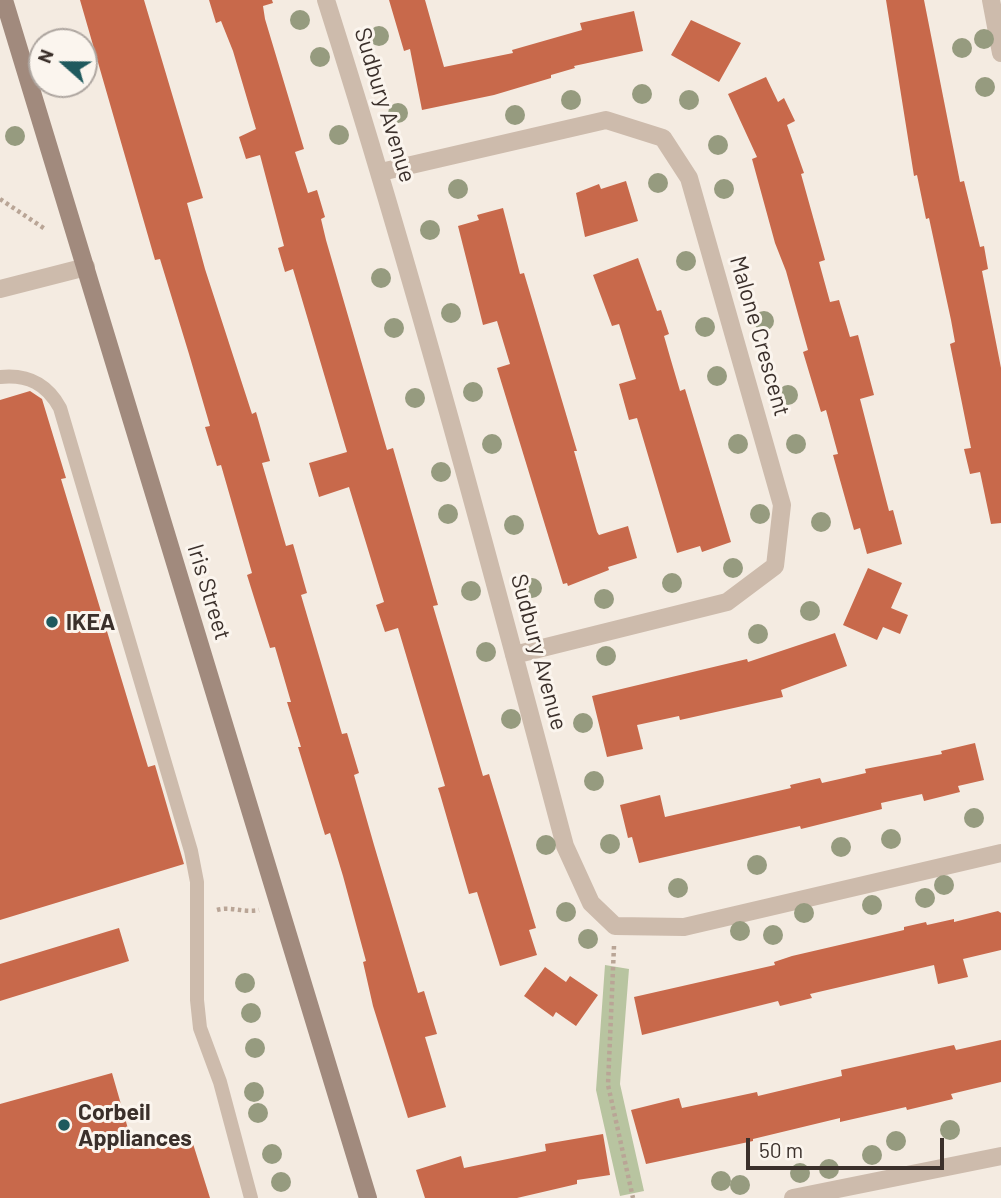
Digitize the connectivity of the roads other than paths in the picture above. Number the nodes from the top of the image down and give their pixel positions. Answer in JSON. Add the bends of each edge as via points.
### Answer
{"nodes":[{"id":1,"x":4,"y":0,"type":"edge"},
{"id":2,"x":326,"y":0,"type":"edge"},
{"id":3,"x":991,"y":0,"type":"edge"},
{"id":4,"x":1001,"y":53,"type":"edge"},
{"id":5,"x":381,"y":172,"type":"junction"},
{"id":6,"x":86,"y":267,"type":"junction"},
{"id":7,"x":0,"y":289,"type":"edge"},
{"id":8,"x":0,"y":377,"type":"edge"},
{"id":9,"x":514,"y":655,"type":"junction"},
{"id":10,"x":1001,"y":853,"type":"edge"},
{"id":11,"x":1001,"y":1156,"type":"edge"},
{"id":12,"x":251,"y":1198,"type":"edge"},
{"id":13,"x":368,"y":1198,"type":"edge"},
{"id":14,"x":793,"y":1198,"type":"edge"}],
"edges":[{"from":1,"to":6,"type":"street","name":"Iris Street"},
{"from":2,"to":5,"type":"street","name":"Sudbury Avenue"},
{"from":3,"to":4,"type":"street"},
{"from":5,"to":9,"type":"street","name":"Sudbury Avenue"},
{"from":5,"to":9,"type":"street","name":"Malone Crescent","via":[[606,120],[663,138],[689,178],[782,505],[775,566],[727,602]]},
{"from":6,"to":7,"type":"street"},
{"from":6,"to":13,"type":"street","name":"Iris Street"},
{"from":8,"to":12,"type":"lane","via":[[37,382],[50,390],[60,408],[191,851],[197,882],[201,1028]]},
{"from":9,"to":10,"type":"street","name":"Sudbury Avenue","via":[[565,846],[591,903],[615,926],[684,927]]},
{"from":11,"to":14,"type":"street"}]}
